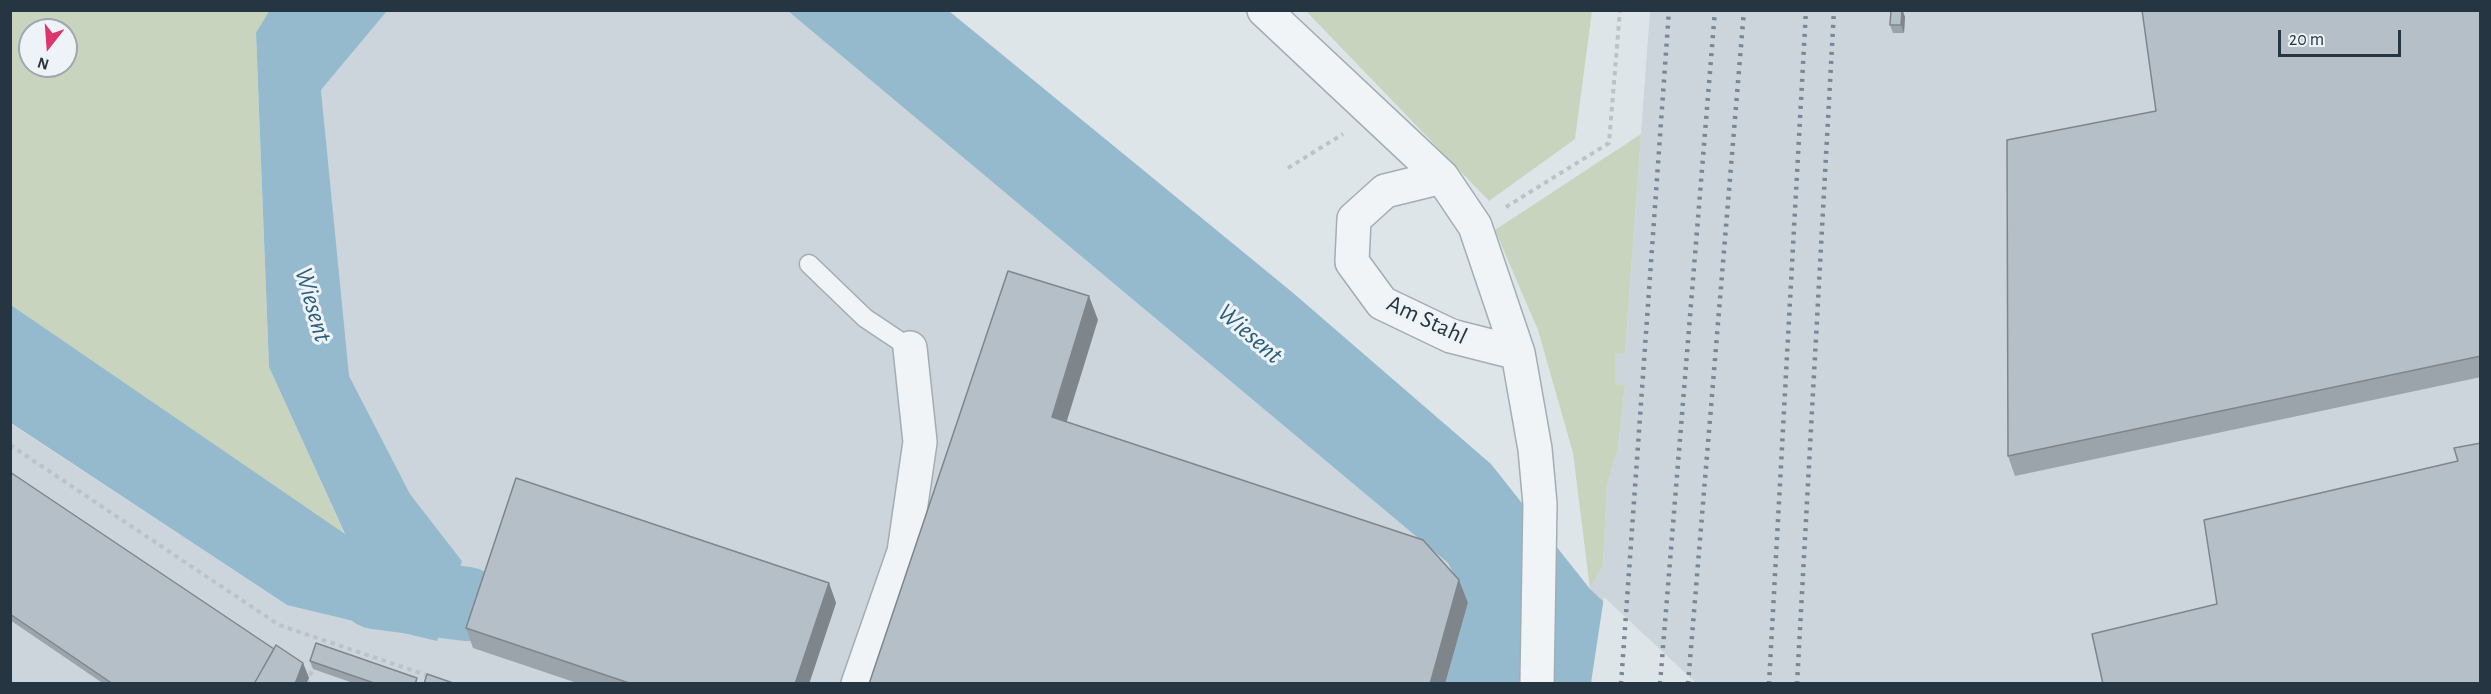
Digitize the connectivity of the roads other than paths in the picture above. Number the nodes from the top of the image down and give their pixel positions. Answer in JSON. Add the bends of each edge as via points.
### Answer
{"nodes":[{"id":1,"x":1264,"y":10,"type":"edge"},
{"id":2,"x":1442,"y":177,"type":"junction"},
{"id":3,"x":809,"y":264,"type":"dead end"},
{"id":4,"x":910,"y":348,"type":"joint"},
{"id":5,"x":1518,"y":353,"type":"junction"},
{"id":6,"x":858,"y":684,"type":"edge"},
{"id":7,"x":1538,"y":684,"type":"edge"}],
"edges":[{"from":1,"to":2,"type":"street","name":"Am Stahl"},
{"from":2,"to":5,"type":"street","name":"Am Stahl","via":[[1475,226]]},
{"from":2,"to":5,"type":"street","name":"Am Stahl","via":[[1385,191],[1354,219],[1352,262],[1382,303],[1451,336]]},
{"from":3,"to":4,"type":"lane","via":[[865,318]]},
{"from":4,"to":6,"type":"street","via":[[920,442],[904,552]]},
{"from":5,"to":7,"type":"street","name":"Am Stahl","via":[[1540,504]]}]}
